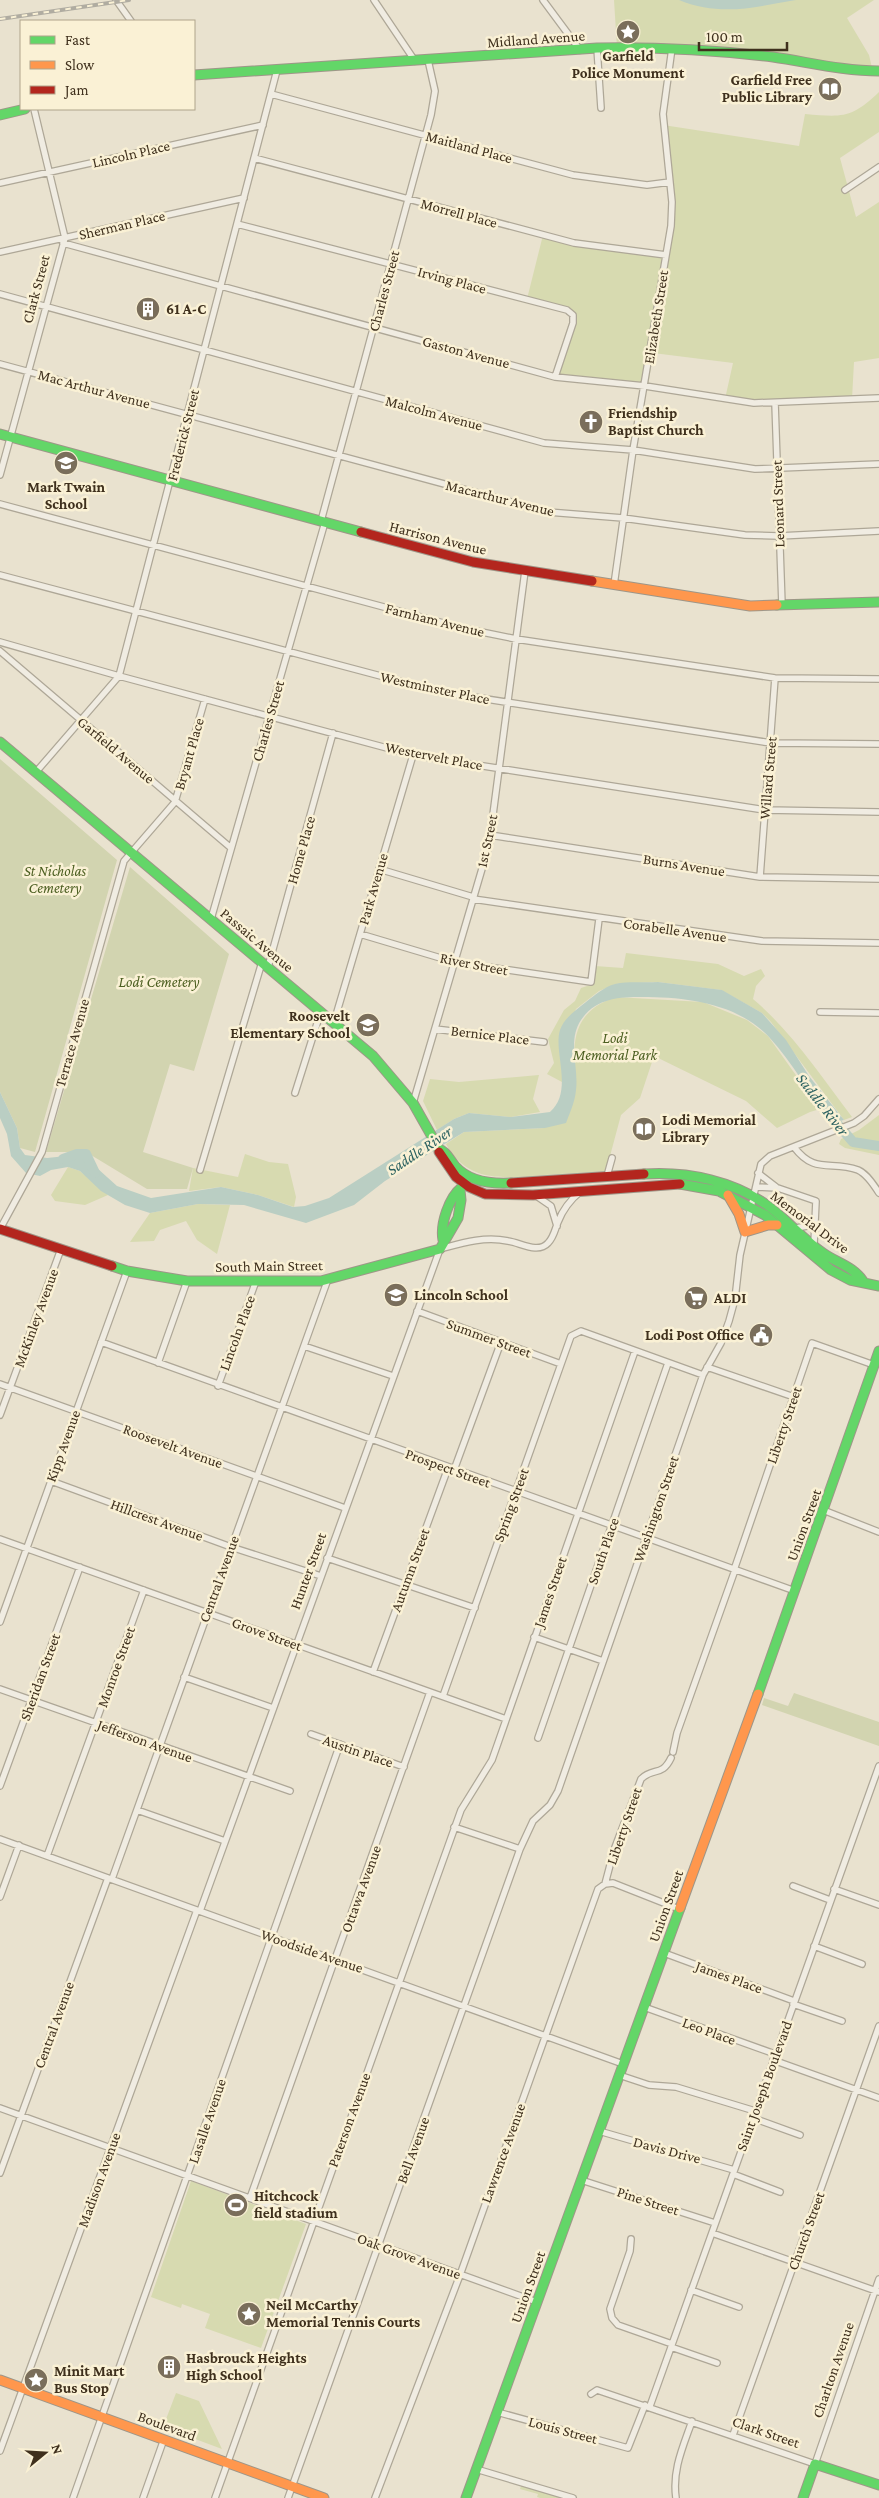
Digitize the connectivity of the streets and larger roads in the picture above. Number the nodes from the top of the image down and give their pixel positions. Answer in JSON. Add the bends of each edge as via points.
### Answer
{"nodes":[{"id":1,"x":116,"y":0,"type":"edge"},
{"id":2,"x":374,"y":0,"type":"edge"},
{"id":3,"x":543,"y":0,"type":"edge"},
{"id":4,"x":130,"y":20,"type":"edge"},
{"id":5,"x":597,"y":48,"type":"junction"},
{"id":6,"x":672,"y":48,"type":"junction"},
{"id":7,"x":580,"y":50,"type":"junction"},
{"id":8,"x":428,"y":60,"type":"junction"},
{"id":9,"x":415,"y":61,"type":"junction"},
{"id":10,"x":277,"y":70,"type":"junction"},
{"id":11,"x":879,"y":71,"type":"edge"},
{"id":12,"x":195,"y":75,"type":"edge"},
{"id":13,"x":271,"y":94,"type":"junction"},
{"id":14,"x":601,"y":108,"type":"dead end"},
{"id":15,"x":20,"y":110,"type":"edge"},
{"id":16,"x":34,"y":110,"type":"edge"},
{"id":17,"x":0,"y":114,"type":"edge"},
{"id":18,"x":263,"y":125,"type":"junction"},
{"id":19,"x":425,"y":136,"type":"junction"},
{"id":20,"x":254,"y":158,"type":"junction"},
{"id":21,"x":879,"y":167,"type":"edge"},
{"id":22,"x":49,"y":172,"type":"junction"},
{"id":23,"x":670,"y":182,"type":"junction"},
{"id":24,"x":0,"y":183,"type":"edge"},
{"id":25,"x":845,"y":190,"type":"dead end"},
{"id":26,"x":244,"y":198,"type":"junction"},
{"id":27,"x":409,"y":200,"type":"junction"},
{"id":28,"x":237,"y":224,"type":"junction"},
{"id":29,"x":64,"y":240,"type":"junction"},
{"id":30,"x":0,"y":252,"type":"edge"},
{"id":31,"x":666,"y":255,"type":"junction"},
{"id":32,"x":392,"y":264,"type":"junction"},
{"id":33,"x":222,"y":285,"type":"junction"},
{"id":34,"x":0,"y":294,"type":"edge"},
{"id":35,"x":46,"y":308,"type":"junction"},
{"id":36,"x":374,"y":327,"type":"junction"},
{"id":37,"x":205,"y":349,"type":"junction"},
{"id":38,"x":0,"y":364,"type":"edge"},
{"id":39,"x":28,"y":371,"type":"junction"},
{"id":40,"x":555,"y":376,"type":"junction"},
{"id":41,"x":645,"y":386,"type":"junction"},
{"id":42,"x":356,"y":393,"type":"junction"},
{"id":43,"x":879,"y":398,"type":"edge"},
{"id":44,"x":775,"y":403,"type":"junction"},
{"id":45,"x":188,"y":414,"type":"junction"},
{"id":46,"x":0,"y":434,"type":"edge"},
{"id":47,"x":10,"y":437,"type":"junction"},
{"id":48,"x":633,"y":450,"type":"junction"},
{"id":49,"x":339,"y":456,"type":"junction"},
{"id":50,"x":879,"y":464,"type":"edge"},
{"id":51,"x":777,"y":468,"type":"junction"},
{"id":52,"x":0,"y":475,"type":"edge"},
{"id":53,"x":171,"y":481,"type":"junction"},
{"id":54,"x":0,"y":504,"type":"edge"},
{"id":55,"x":623,"y":518,"type":"junction"},
{"id":56,"x":323,"y":522,"type":"junction"},
{"id":57,"x":879,"y":531,"type":"edge"},
{"id":58,"x":780,"y":536,"type":"junction"},
{"id":59,"x":154,"y":546,"type":"junction"},
{"id":60,"x":525,"y":571,"type":"junction"},
{"id":61,"x":0,"y":575,"type":"edge"},
{"id":62,"x":614,"y":585,"type":"junction"},
{"id":63,"x":306,"y":586,"type":"junction"},
{"id":64,"x":879,"y":602,"type":"edge"},
{"id":65,"x":782,"y":605,"type":"junction"},
{"id":66,"x":137,"y":611,"type":"junction"},
{"id":67,"x":516,"y":639,"type":"junction"},
{"id":68,"x":0,"y":642,"type":"edge"},
{"id":69,"x":288,"y":651,"type":"junction"},
{"id":70,"x":0,"y":652,"type":"edge"},
{"id":71,"x":119,"y":676,"type":"junction"},
{"id":72,"x":775,"y":678,"type":"junction"},
{"id":73,"x":879,"y":679,"type":"edge"},
{"id":74,"x":205,"y":699,"type":"junction"},
{"id":75,"x":508,"y":703,"type":"junction"},
{"id":76,"x":269,"y":716,"type":"junction"},
{"id":77,"x":81,"y":720,"type":"junction"},
{"id":78,"x":333,"y":733,"type":"junction"},
{"id":79,"x":0,"y":742,"type":"edge"},
{"id":80,"x":771,"y":743,"type":"junction"},
{"id":81,"x":879,"y":744,"type":"edge"},
{"id":82,"x":413,"y":754,"type":"junction"},
{"id":83,"x":499,"y":768,"type":"junction"},
{"id":84,"x":36,"y":772,"type":"junction"},
{"id":85,"x":176,"y":800,"type":"junction"},
{"id":86,"x":765,"y":810,"type":"junction"},
{"id":87,"x":879,"y":812,"type":"edge"},
{"id":88,"x":490,"y":835,"type":"junction"},
{"id":89,"x":231,"y":848,"type":"junction"},
{"id":90,"x":131,"y":852,"type":"junction"},
{"id":91,"x":379,"y":869,"type":"junction"},
{"id":92,"x":760,"y":878,"type":"junction"},
{"id":93,"x":879,"y":879,"type":"edge"},
{"id":94,"x":473,"y":898,"type":"junction"},
{"id":95,"x":211,"y":919,"type":"junction"},
{"id":96,"x":599,"y":919,"type":"junction"},
{"id":97,"x":360,"y":934,"type":"junction"},
{"id":98,"x":879,"y":943,"type":"edge"},
{"id":99,"x":454,"y":962,"type":"junction"},
{"id":100,"x":265,"y":964,"type":"junction"},
{"id":101,"x":320,"y":1011,"type":"junction"},
{"id":102,"x":820,"y":1012,"type":"dead end"},
{"id":103,"x":879,"y":1013,"type":"edge"},
{"id":104,"x":334,"y":1022,"type":"junction"},
{"id":105,"x":434,"y":1029,"type":"junction"},
{"id":106,"x":544,"y":1042,"type":"dead end"},
{"id":107,"x":295,"y":1093,"type":"dead end"},
{"id":108,"x":879,"y":1099,"type":"edge"},
{"id":109,"x":413,"y":1103,"type":"junction"},
{"id":110,"x":794,"y":1147,"type":"junction"},
{"id":111,"x":612,"y":1158,"type":"dead end"},
{"id":112,"x":200,"y":1170,"type":"dead end"},
{"id":113,"x":758,"y":1173,"type":"junction"},
{"id":114,"x":607,"y":1176,"type":"junction"},
{"id":115,"x":464,"y":1184,"type":"junction"},
{"id":116,"x":756,"y":1187,"type":"junction"},
{"id":117,"x":778,"y":1188,"type":"junction"},
{"id":118,"x":581,"y":1191,"type":"junction"},
{"id":119,"x":879,"y":1193,"type":"edge"},
{"id":120,"x":533,"y":1195,"type":"junction"},
{"id":121,"x":728,"y":1195,"type":"junction"},
{"id":122,"x":753,"y":1202,"type":"junction"},
{"id":123,"x":813,"y":1221,"type":"junction"},
{"id":124,"x":777,"y":1225,"type":"junction"},
{"id":125,"x":557,"y":1226,"type":"junction"},
{"id":126,"x":796,"y":1228,"type":"junction"},
{"id":127,"x":0,"y":1229,"type":"edge"},
{"id":128,"x":745,"y":1232,"type":"junction"},
{"id":129,"x":814,"y":1244,"type":"junction"},
{"id":130,"x":441,"y":1245,"type":"junction"},
{"id":131,"x":61,"y":1249,"type":"junction"},
{"id":132,"x":127,"y":1271,"type":"junction"},
{"id":133,"x":328,"y":1279,"type":"junction"},
{"id":134,"x":187,"y":1281,"type":"junction"},
{"id":135,"x":256,"y":1281,"type":"junction"},
{"id":136,"x":863,"y":1281,"type":"junction"},
{"id":137,"x":879,"y":1286,"type":"edge"},
{"id":138,"x":417,"y":1312,"type":"junction"},
{"id":139,"x":101,"y":1342,"type":"junction"},
{"id":140,"x":501,"y":1342,"type":"junction"},
{"id":141,"x":304,"y":1346,"type":"junction"},
{"id":142,"x":635,"y":1351,"type":"junction"},
{"id":143,"x":877,"y":1358,"type":"edge"},
{"id":144,"x":158,"y":1363,"type":"junction"},
{"id":145,"x":668,"y":1363,"type":"junction"},
{"id":146,"x":561,"y":1364,"type":"junction"},
{"id":147,"x":707,"y":1367,"type":"junction"},
{"id":148,"x":703,"y":1375,"type":"junction"},
{"id":149,"x":393,"y":1376,"type":"junction"},
{"id":150,"x":0,"y":1384,"type":"edge"},
{"id":151,"x":218,"y":1386,"type":"junction"},
{"id":152,"x":10,"y":1388,"type":"junction"},
{"id":153,"x":794,"y":1397,"type":"junction"},
{"id":154,"x":281,"y":1409,"type":"junction"},
{"id":155,"x":76,"y":1412,"type":"junction"},
{"id":156,"x":0,"y":1415,"type":"edge"},
{"id":157,"x":370,"y":1440,"type":"junction"},
{"id":158,"x":448,"y":1468,"type":"junction"},
{"id":159,"x":454,"y":1470,"type":"junction"},
{"id":160,"x":256,"y":1476,"type":"junction"},
{"id":161,"x":51,"y":1481,"type":"junction"},
{"id":162,"x":516,"y":1492,"type":"junction"},
{"id":163,"x":345,"y":1508,"type":"junction"},
{"id":164,"x":823,"y":1510,"type":"junction"},
{"id":165,"x":576,"y":1514,"type":"junction"},
{"id":166,"x":612,"y":1526,"type":"junction"},
{"id":167,"x":879,"y":1532,"type":"edge"},
{"id":168,"x":0,"y":1538,"type":"edge"},
{"id":169,"x":646,"y":1538,"type":"junction"},
{"id":170,"x":231,"y":1547,"type":"junction"},
{"id":171,"x":27,"y":1548,"type":"junction"},
{"id":172,"x":327,"y":1558,"type":"junction"},
{"id":173,"x":80,"y":1567,"type":"junction"},
{"id":174,"x":735,"y":1570,"type":"junction"},
{"id":175,"x":321,"y":1576,"type":"junction"},
{"id":176,"x":405,"y":1584,"type":"junction"},
{"id":177,"x":144,"y":1590,"type":"junction"},
{"id":178,"x":795,"y":1592,"type":"junction"},
{"id":179,"x":474,"y":1608,"type":"junction"},
{"id":180,"x":207,"y":1613,"type":"junction"},
{"id":181,"x":0,"y":1622,"type":"edge"},
{"id":182,"x":534,"y":1637,"type":"junction"},
{"id":183,"x":296,"y":1644,"type":"junction"},
{"id":184,"x":569,"y":1649,"type":"junction"},
{"id":185,"x":603,"y":1661,"type":"junction"},
{"id":186,"x":373,"y":1672,"type":"junction"},
{"id":187,"x":184,"y":1678,"type":"junction"},
{"id":188,"x":0,"y":1689,"type":"edge"},
{"id":189,"x":430,"y":1692,"type":"junction"},
{"id":190,"x":443,"y":1696,"type":"junction"},
{"id":191,"x":31,"y":1700,"type":"junction"},
{"id":192,"x":273,"y":1708,"type":"junction"},
{"id":193,"x":506,"y":1719,"type":"junction"},
{"id":194,"x":95,"y":1724,"type":"junction"},
{"id":195,"x":311,"y":1734,"type":"dead end"},
{"id":196,"x":538,"y":1738,"type":"dead end"},
{"id":197,"x":340,"y":1744,"type":"junction"},
{"id":198,"x":159,"y":1747,"type":"junction"},
{"id":199,"x":404,"y":1767,"type":"junction"},
{"id":200,"x":878,"y":1770,"type":"edge"},
{"id":201,"x":248,"y":1777,"type":"junction"},
{"id":202,"x":0,"y":1786,"type":"edge"},
{"id":203,"x":290,"y":1791,"type":"dead end"},
{"id":204,"x":546,"y":1808,"type":"joint"},
{"id":205,"x":137,"y":1810,"type":"junction"},
{"id":206,"x":454,"y":1827,"type":"junction"},
{"id":207,"x":0,"y":1839,"type":"edge"},
{"id":208,"x":225,"y":1841,"type":"junction"},
{"id":209,"x":19,"y":1846,"type":"junction"},
{"id":210,"x":520,"y":1849,"type":"junction"},
{"id":211,"x":47,"y":1856,"type":"junction"},
{"id":212,"x":110,"y":1878,"type":"junction"},
{"id":213,"x":605,"y":1884,"type":"junction"},
{"id":214,"x":793,"y":1886,"type":"dead end"},
{"id":215,"x":834,"y":1889,"type":"junction"},
{"id":216,"x":0,"y":1897,"type":"edge"},
{"id":217,"x":830,"y":1900,"type":"junction"},
{"id":218,"x":879,"y":1905,"type":"edge"},
{"id":219,"x":679,"y":1909,"type":"junction"},
{"id":220,"x":198,"y":1910,"type":"junction"},
{"id":221,"x":272,"y":1937,"type":"junction"},
{"id":222,"x":814,"y":1946,"type":"junction"},
{"id":223,"x":664,"y":1952,"type":"junction"},
{"id":224,"x":336,"y":1959,"type":"junction"},
{"id":225,"x":862,"y":1964,"type":"dead end"},
{"id":226,"x":399,"y":1982,"type":"junction"},
{"id":227,"x":794,"y":2002,"type":"junction"},
{"id":228,"x":465,"y":2006,"type":"junction"},
{"id":229,"x":644,"y":2007,"type":"junction"},
{"id":230,"x":842,"y":2021,"type":"dead end"},
{"id":231,"x":879,"y":2026,"type":"edge"},
{"id":232,"x":545,"y":2036,"type":"junction"},
{"id":233,"x":774,"y":2057,"type":"junction"},
{"id":234,"x":623,"y":2064,"type":"junction"},
{"id":235,"x":619,"y":2075,"type":"junction"},
{"id":236,"x":856,"y":2091,"type":"junction"},
{"id":237,"x":879,"y":2098,"type":"edge"},
{"id":238,"x":0,"y":2108,"type":"edge"},
{"id":239,"x":754,"y":2114,"type":"junction"},
{"id":240,"x":21,"y":2115,"type":"junction"},
{"id":241,"x":599,"y":2131,"type":"junction"},
{"id":242,"x":800,"y":2135,"type":"dead end"},
{"id":243,"x":111,"y":2148,"type":"junction"},
{"id":244,"x":733,"y":2172,"type":"junction"},
{"id":245,"x":0,"y":2173,"type":"edge"},
{"id":246,"x":187,"y":2176,"type":"junction"},
{"id":247,"x":581,"y":2180,"type":"junction"},
{"id":248,"x":780,"y":2192,"type":"dead end"},
{"id":249,"x":250,"y":2198,"type":"junction"},
{"id":250,"x":312,"y":2221,"type":"junction"},
{"id":251,"x":715,"y":2223,"type":"junction"},
{"id":252,"x":712,"y":2232,"type":"junction"},
{"id":253,"x":631,"y":2240,"type":"dead end"},
{"id":254,"x":379,"y":2245,"type":"junction"},
{"id":255,"x":794,"y":2263,"type":"junction"},
{"id":256,"x":460,"y":2274,"type":"junction"},
{"id":257,"x":879,"y":2279,"type":"edge"},
{"id":258,"x":691,"y":2290,"type":"junction"},
{"id":259,"x":877,"y":2291,"type":"edge"},
{"id":260,"x":537,"y":2302,"type":"junction"},
{"id":261,"x":739,"y":2307,"type":"dead end"},
{"id":262,"x":672,"y":2345,"type":"junction"},
{"id":263,"x":717,"y":2363,"type":"dead end"},
{"id":264,"x":0,"y":2380,"type":"edge"},
{"id":265,"x":22,"y":2388,"type":"junction"},
{"id":266,"x":590,"y":2394,"type":"dead end"},
{"id":267,"x":647,"y":2406,"type":"junction"},
{"id":268,"x":497,"y":2412,"type":"junction"},
{"id":269,"x":102,"y":2417,"type":"junction"},
{"id":270,"x":692,"y":2421,"type":"junction"},
{"id":271,"x":733,"y":2435,"type":"junction"},
{"id":272,"x":164,"y":2440,"type":"junction"},
{"id":273,"x":628,"y":2448,"type":"joint"},
{"id":274,"x":0,"y":2450,"type":"edge"},
{"id":275,"x":228,"y":2463,"type":"junction"},
{"id":276,"x":815,"y":2464,"type":"junction"},
{"id":277,"x":476,"y":2469,"type":"junction"},
{"id":278,"x":879,"y":2485,"type":"edge"},
{"id":279,"x":293,"y":2486,"type":"junction"},
{"id":280,"x":73,"y":2498,"type":"edge"},
{"id":281,"x":143,"y":2498,"type":"edge"},
{"id":282,"x":215,"y":2498,"type":"edge"},
{"id":283,"x":288,"y":2498,"type":"edge"},
{"id":284,"x":324,"y":2498,"type":"edge"},
{"id":285,"x":375,"y":2498,"type":"edge"},
{"id":286,"x":466,"y":2498,"type":"edge"},
{"id":287,"x":573,"y":2498,"type":"edge"},
{"id":288,"x":676,"y":2498,"type":"edge"},
{"id":289,"x":804,"y":2498,"type":"edge"}],
"edges":[{"from":1,"to":4,"type":"street"},
{"from":2,"to":9,"type":"street"},
{"from":3,"to":7,"type":"street"},
{"from":5,"to":6,"type":"street","name":"Midland Avenue"},
{"from":5,"to":7,"type":"street","name":"Midland Avenue"},
{"from":5,"to":14,"type":"street"},
{"from":6,"to":11,"type":"street","name":"Midland Avenue"},
{"from":6,"to":23,"type":"street","name":"Elizabeth Street","via":[[663,114]]},
{"from":7,"to":8,"type":"street","name":"Midland Avenue"},
{"from":8,"to":9,"type":"street","name":"Midland Avenue"},
{"from":8,"to":19,"type":"street","name":"Charles Street","via":[[435,91]]},
{"from":9,"to":10,"type":"street","name":"Midland Avenue"},
{"from":10,"to":12,"type":"street","name":"Midland Avenue"},
{"from":10,"to":13,"type":"street","name":"Frederick Street"},
{"from":13,"to":18,"type":"street","name":"Frederick Street"},
{"from":13,"to":19,"type":"street","name":"Maitland Place"},
{"from":15,"to":17,"type":"street"},
{"from":16,"to":22,"type":"street","name":"Clark Street"},
{"from":18,"to":20,"type":"street","name":"Frederick Street"},
{"from":18,"to":22,"type":"street","name":"Lincoln Place"},
{"from":19,"to":23,"type":"street","name":"Maitland Place","via":[[601,180],[647,186]]},
{"from":19,"to":27,"type":"street","name":"Charles Street"},
{"from":20,"to":26,"type":"street","name":"Frederick Street"},
{"from":20,"to":27,"type":"street","name":"Morrell Place"},
{"from":21,"to":25,"type":"street"},
{"from":22,"to":24,"type":"street","name":"Lincoln Place"},
{"from":22,"to":29,"type":"street","name":"Clark Street"},
{"from":23,"to":31,"type":"street","name":"Elizabeth Street","via":[[672,216]]},
{"from":26,"to":28,"type":"street","name":"Frederick Street"},
{"from":26,"to":29,"type":"street","name":"Sherman Place"},
{"from":27,"to":31,"type":"street","name":"Morrell Place","via":[[574,243]]},
{"from":27,"to":32,"type":"street","name":"Charles Street"},
{"from":28,"to":32,"type":"street","name":"Irving Place"},
{"from":28,"to":33,"type":"street","name":"Frederick Street"},
{"from":29,"to":30,"type":"street","name":"Sherman Place"},
{"from":29,"to":33,"type":"street","name":"Gaston Avenue"},
{"from":29,"to":35,"type":"street","name":"Clark Street"},
{"from":31,"to":41,"type":"street","name":"Elizabeth Street"},
{"from":32,"to":36,"type":"street","name":"Charles Street"},
{"from":32,"to":40,"type":"street","name":"Irving Place","via":[[567,310],[573,315],[573,323]]},
{"from":33,"to":36,"type":"street","name":"Gaston Avenue"},
{"from":33,"to":37,"type":"street","name":"Frederick Street"},
{"from":34,"to":35,"type":"street","name":"Malcolm Avenue"},
{"from":35,"to":37,"type":"street","name":"Malcolm Avenue"},
{"from":35,"to":39,"type":"street","name":"Clark Street"},
{"from":36,"to":40,"type":"street","name":"Gaston Avenue"},
{"from":36,"to":42,"type":"street","name":"Charles Street"},
{"from":37,"to":42,"type":"street","name":"Malcolm Avenue"},
{"from":37,"to":45,"type":"street","name":"Frederick Street"},
{"from":38,"to":39,"type":"street","name":"Mac Arthur Avenue"},
{"from":39,"to":45,"type":"street","name":"Mac Arthur Avenue"},
{"from":39,"to":47,"type":"street","name":"Clark Street"},
{"from":40,"to":41,"type":"street","name":"Gaston Avenue"},
{"from":41,"to":44,"type":"street","name":"Gaston Avenue","via":[[730,400]]},
{"from":41,"to":48,"type":"street","name":"Elizabeth Street"},
{"from":42,"to":48,"type":"street","name":"Malcolm Avenue","via":[[544,443]]},
{"from":42,"to":49,"type":"street","name":"Charles Street"},
{"from":43,"to":44,"type":"street","name":"Gaston Avenue"},
{"from":44,"to":51,"type":"street","name":"Leonard Street"},
{"from":45,"to":49,"type":"street","name":"Macarthur Avenue"},
{"from":45,"to":53,"type":"street","name":"Frederick Street"},
{"from":46,"to":47,"type":"street","name":"Harrison Avenue"},
{"from":47,"to":52,"type":"street","name":"Clark Street"},
{"from":47,"to":53,"type":"street","name":"Harrison Avenue"},
{"from":48,"to":51,"type":"street","name":"Malcolm Avenue","via":[[755,469]]},
{"from":48,"to":55,"type":"street","name":"Elizabeth Street"},
{"from":49,"to":55,"type":"street","name":"Macarthur Avenue","via":[[548,512]]},
{"from":49,"to":56,"type":"street","name":"Charles Street"},
{"from":50,"to":51,"type":"street","name":"Malcolm Avenue"},
{"from":51,"to":58,"type":"street","name":"Leonard Street"},
{"from":53,"to":56,"type":"street","name":"Harrison Avenue"},
{"from":53,"to":59,"type":"street","name":"Frederick Street"},
{"from":54,"to":59,"type":"street","name":"Farnham Avenue"},
{"from":55,"to":58,"type":"street","name":"Macarthur Avenue","via":[[723,532]]},
{"from":55,"to":62,"type":"street","name":"Elizabeth Street"},
{"from":56,"to":60,"type":"street","name":"Harrison Avenue","via":[[473,562]]},
{"from":56,"to":63,"type":"street","name":"Charles Street"},
{"from":57,"to":58,"type":"street","name":"Macarthur Avenue"},
{"from":58,"to":65,"type":"street","name":"Leonard Street"},
{"from":59,"to":63,"type":"street","name":"Farnham Avenue"},
{"from":59,"to":66,"type":"street","name":"Frederick Street"},
{"from":60,"to":62,"type":"street","name":"Harrison Avenue"},
{"from":60,"to":67,"type":"street","name":"1st Street"},
{"from":61,"to":66,"type":"street","name":"Westminster Place"},
{"from":62,"to":65,"type":"street","name":"Harrison Avenue","via":[[750,606]]},
{"from":63,"to":67,"type":"street","name":"Farnham Avenue","via":[[462,628]]},
{"from":63,"to":69,"type":"street","name":"Charles Street"},
{"from":64,"to":65,"type":"street","name":"Harrison Avenue"},
{"from":66,"to":69,"type":"street","name":"Westminster Place"},
{"from":66,"to":71,"type":"street","name":"Frederick Street"},
{"from":67,"to":72,"type":"street","name":"Farnham Avenue"},
{"from":67,"to":75,"type":"street","name":"1st Street"},
{"from":68,"to":71,"type":"street","name":"Westervelt Place"},
{"from":69,"to":75,"type":"street","name":"Westminster Place","via":[[441,692]]},
{"from":69,"to":76,"type":"street","name":"Charles Street"},
{"from":70,"to":77,"type":"street","name":"Garfield Avenue"},
{"from":71,"to":74,"type":"street","name":"Westervelt Place"},
{"from":71,"to":77,"type":"street","name":"Frederick Street"},
{"from":72,"to":73,"type":"street","name":"Farnham Avenue"},
{"from":72,"to":80,"type":"street","name":"Willard Street"},
{"from":74,"to":76,"type":"street","name":"Westervelt Place"},
{"from":74,"to":85,"type":"street","name":"Bryant Place"},
{"from":75,"to":80,"type":"street","name":"Westminster Place"},
{"from":75,"to":83,"type":"street","name":"1st Street"},
{"from":76,"to":78,"type":"street","name":"Westervelt Place"},
{"from":76,"to":89,"type":"street","name":"Charles Street"},
{"from":77,"to":84,"type":"street","name":"Frederick Street"},
{"from":77,"to":85,"type":"street","name":"Garfield Avenue"},
{"from":78,"to":82,"type":"street","name":"Westervelt Place"},
{"from":78,"to":100,"type":"street","name":"Home Place"},
{"from":79,"to":84,"type":"street","name":"Passaic Avenue"},
{"from":80,"to":81,"type":"street","name":"Westminster Place"},
{"from":80,"to":86,"type":"street","name":"Willard Street"},
{"from":82,"to":83,"type":"street","name":"Westervelt Place"},
{"from":82,"to":91,"type":"street","name":"Park Avenue"},
{"from":83,"to":86,"type":"street","name":"Westervelt Place"},
{"from":83,"to":88,"type":"street","name":"1st Street"},
{"from":84,"to":90,"type":"street","name":"Passaic Avenue"},
{"from":85,"to":89,"type":"street","name":"Garfield Avenue"},
{"from":85,"to":90,"type":"street","name":"Bryant Place"},
{"from":86,"to":87,"type":"street","name":"Westervelt Place"},
{"from":86,"to":92,"type":"street","name":"Willard Street"},
{"from":88,"to":92,"type":"street","name":"Burns Avenue"},
{"from":88,"to":94,"type":"street","name":"1st Street"},
{"from":89,"to":95,"type":"street","name":"Charles Street"},
{"from":90,"to":95,"type":"street","name":"Passaic Avenue"},
{"from":90,"to":127,"type":"street","name":"Terrace Avenue","via":[[124,861],[42,1152]]},
{"from":91,"to":94,"type":"street","name":"Corabelle Avenue"},
{"from":91,"to":97,"type":"street","name":"Park Avenue"},
{"from":92,"to":93,"type":"street","name":"Burns Avenue"},
{"from":94,"to":96,"type":"street","name":"Corabelle Avenue"},
{"from":94,"to":99,"type":"street","name":"1st Street"},
{"from":95,"to":100,"type":"street","name":"Passaic Avenue"},
{"from":96,"to":98,"type":"street","name":"Corabelle Avenue","via":[[762,942]]},
{"from":96,"to":99,"type":"street","name":"River Street","via":[[591,982]]},
{"from":97,"to":99,"type":"street","name":"River Street"},
{"from":97,"to":104,"type":"street","name":"Park Avenue"},
{"from":99,"to":105,"type":"street","name":"1st Street"},
{"from":100,"to":101,"type":"street","name":"Passaic Avenue"},
{"from":100,"to":112,"type":"street","name":"Home Place"},
{"from":101,"to":104,"type":"street","name":"Passaic Avenue"},
{"from":101,"to":107,"type":"street"},
{"from":102,"to":103,"type":"street"},
{"from":104,"to":109,"type":"street","name":"Passaic Avenue","via":[[373,1056]]},
{"from":105,"to":106,"type":"street","name":"Bernice Place"},
{"from":105,"to":109,"type":"street","name":"1st Street"},
{"from":108,"to":110,"type":"street","via":[[854,1123]]},
{"from":109,"to":115,"type":"street","name":"Passaic Avenue","via":[[439,1152]]},
{"from":110,"to":113,"type":"street","via":[[770,1156],[761,1164]]},
{"from":110,"to":119,"type":"street","via":[[803,1159],[813,1164],[859,1170]]},
{"from":111,"to":114,"type":"street"},
{"from":113,"to":116,"type":"street","name":"Washington Street"},
{"from":113,"to":117,"type":"street"},
{"from":114,"to":115,"type":"street","name":"Memorial Drive"},
{"from":114,"to":122,"type":"street","name":"Memorial Drive","via":[[690,1175],[720,1181]]},
{"from":115,"to":120,"type":"street","name":"Memorial Drive","via":[[485,1194]]},
{"from":115,"to":130,"type":"street","name":"Hunter Street","via":[[454,1193],[441,1230]]},
{"from":116,"to":117,"type":"street"},
{"from":116,"to":122,"type":"street","name":"Washington Street"},
{"from":117,"to":123,"type":"street","via":[[816,1201]]},
{"from":118,"to":120,"type":"street","name":"Memorial Drive"},
{"from":118,"to":121,"type":"street","name":"Memorial Drive","via":[[674,1183],[702,1186]]},
{"from":118,"to":125,"type":"street","name":"South Main Street","via":[[570,1201]]},
{"from":120,"to":125,"type":"street","via":[[551,1206]]},
{"from":121,"to":122,"type":"street","name":"Memorial Drive"},
{"from":121,"to":128,"type":"street"},
{"from":122,"to":124,"type":"street","name":"Memorial Drive"},
{"from":122,"to":126,"type":"street","name":"Memorial Drive"},
{"from":122,"to":128,"type":"street","name":"Washington Street"},
{"from":123,"to":126,"type":"street"},
{"from":123,"to":129,"type":"street"},
{"from":124,"to":128,"type":"street","via":[[764,1225]]},
{"from":124,"to":136,"type":"street","name":"Memorial Drive","via":[[831,1270],[850,1280]]},
{"from":125,"to":130,"type":"street","name":"South Main Street","via":[[550,1241],[539,1248],[494,1239]]},
{"from":126,"to":129,"type":"street","name":"Memorial Drive"},
{"from":127,"to":131,"type":"street","name":"South Main Street"},
{"from":128,"to":147,"type":"street","name":"Washington Street","via":[[735,1299],[721,1344]]},
{"from":129,"to":136,"type":"street","name":"Memorial Drive","via":[[836,1262],[856,1271]]},
{"from":130,"to":133,"type":"street","name":"South Main Street"},
{"from":130,"to":138,"type":"street","name":"Hunter Street"},
{"from":131,"to":132,"type":"street","name":"South Main Street"},
{"from":131,"to":152,"type":"street","name":"McKinley Avenue"},
{"from":132,"to":134,"type":"street","name":"South Main Street"},
{"from":132,"to":139,"type":"street","name":"Kipp Avenue"},
{"from":133,"to":135,"type":"street","name":"South Main Street"},
{"from":133,"to":141,"type":"street","name":"Central Avenue"},
{"from":134,"to":135,"type":"street","name":"South Main Street"},
{"from":134,"to":144,"type":"street"},
{"from":135,"to":151,"type":"street","name":"Lincoln Place"},
{"from":136,"to":137,"type":"street","name":"Memorial Drive"},
{"from":138,"to":140,"type":"street","name":"Summer Street"},
{"from":138,"to":149,"type":"street","name":"Hunter Street"},
{"from":139,"to":144,"type":"street","name":"Prospect Street"},
{"from":139,"to":155,"type":"street","name":"Kipp Avenue"},
{"from":140,"to":146,"type":"street","name":"Summer Street"},
{"from":140,"to":159,"type":"street"},
{"from":141,"to":149,"type":"street"},
{"from":141,"to":154,"type":"street","name":"Central Avenue"},
{"from":142,"to":145,"type":"street"},
{"from":142,"to":146,"type":"street","name":"Spring Street","via":[[581,1331],[574,1333]]},
{"from":142,"to":165,"type":"street","name":"James Street"},
{"from":143,"to":153,"type":"street","name":"Liberty Street","via":[[812,1343]]},
{"from":143,"to":164,"type":"street","name":"Union Street"},
{"from":144,"to":151,"type":"street","name":"Prospect Street"},
{"from":145,"to":148,"type":"street"},
{"from":145,"to":166,"type":"street","name":"South Place"},
{"from":146,"to":162,"type":"street","name":"Spring Street"},
{"from":147,"to":148,"type":"street","name":"Washington Street"},
{"from":147,"to":153,"type":"street"},
{"from":148,"to":169,"type":"street","name":"Washington Street"},
{"from":149,"to":157,"type":"street","name":"Hunter Street"},
{"from":150,"to":152,"type":"street","name":"Roosevelt Avenue"},
{"from":151,"to":154,"type":"street","name":"Prospect Street"},
{"from":152,"to":155,"type":"street","name":"Roosevelt Avenue"},
{"from":152,"to":156,"type":"street","name":"McKinley Avenue"},
{"from":153,"to":174,"type":"street","name":"Liberty Street"},
{"from":154,"to":157,"type":"street","name":"Prospect Street"},
{"from":154,"to":160,"type":"street","name":"Central Avenue"},
{"from":155,"to":160,"type":"street","name":"Roosevelt Avenue"},
{"from":155,"to":161,"type":"street","name":"Kipp Avenue"},
{"from":157,"to":158,"type":"street","name":"Prospect Street"},
{"from":157,"to":163,"type":"street","name":"Hunter Street"},
{"from":158,"to":159,"type":"street","name":"Prospect Street"},
{"from":158,"to":176,"type":"street","name":"Autumn Street"},
{"from":159,"to":162,"type":"street","name":"Prospect Street"},
{"from":160,"to":163,"type":"street","name":"Roosevelt Avenue"},
{"from":160,"to":170,"type":"street","name":"Central Avenue"},
{"from":161,"to":170,"type":"street","name":"Hillcrest Avenue"},
{"from":161,"to":171,"type":"street","name":"Kipp Avenue"},
{"from":162,"to":165,"type":"street","name":"Prospect Street"},
{"from":162,"to":179,"type":"street","name":"Spring Street"},
{"from":163,"to":172,"type":"street","name":"Hunter Street"},
{"from":164,"to":167,"type":"street"},
{"from":164,"to":178,"type":"street","name":"Union Street"},
{"from":165,"to":166,"type":"street","name":"Prospect Street"},
{"from":165,"to":182,"type":"street","name":"James Street"},
{"from":166,"to":169,"type":"street","name":"Prospect Street"},
{"from":166,"to":184,"type":"street","name":"South Place"},
{"from":168,"to":171,"type":"street","name":"Grove Street"},
{"from":169,"to":174,"type":"street","name":"Prospect Street"},
{"from":169,"to":185,"type":"street","name":"Washington Street"},
{"from":170,"to":175,"type":"street","name":"Hillcrest Avenue"},
{"from":170,"to":180,"type":"street","name":"Central Avenue"},
{"from":171,"to":173,"type":"street","name":"Grove Street"},
{"from":171,"to":181,"type":"street","name":"Kipp Avenue"},
{"from":172,"to":175,"type":"street","name":"Hunter Street"},
{"from":172,"to":176,"type":"street"},
{"from":173,"to":177,"type":"street","name":"Grove Street"},
{"from":173,"to":191,"type":"street","name":"Sheridan Street"},
{"from":174,"to":178,"type":"street","name":"Prospect Street"},
{"from":174,"to":213,"type":"street","name":"Liberty Street","via":[[672,1755],[662,1771],[646,1774],[641,1779],[614,1850]]},
{"from":175,"to":183,"type":"street","name":"Hunter Street"},
{"from":176,"to":179,"type":"street"},
{"from":176,"to":186,"type":"street","name":"Autumn Street"},
{"from":177,"to":180,"type":"street","name":"Grove Street"},
{"from":177,"to":194,"type":"street","name":"Monroe Street"},
{"from":178,"to":219,"type":"street","name":"Union Street"},
{"from":179,"to":190,"type":"street","name":"Spring Street"},
{"from":180,"to":183,"type":"street","name":"Grove Street"},
{"from":180,"to":187,"type":"street","name":"Central Avenue"},
{"from":182,"to":184,"type":"street"},
{"from":182,"to":193,"type":"street","name":"James Street"},
{"from":183,"to":186,"type":"street","name":"Grove Street"},
{"from":183,"to":192,"type":"street","name":"Hunter Street"},
{"from":184,"to":185,"type":"street"},
{"from":184,"to":196,"type":"street","name":"South Place"},
{"from":185,"to":204,"type":"street","name":"Washington Street","via":[[558,1791]]},
{"from":186,"to":189,"type":"street","name":"Grove Street"},
{"from":187,"to":192,"type":"street"},
{"from":187,"to":198,"type":"street","name":"Central Avenue"},
{"from":188,"to":191,"type":"street","name":"Jefferson Avenue"},
{"from":189,"to":190,"type":"street","name":"Grove Street"},
{"from":189,"to":199,"type":"street","name":"Ottawa Avenue"},
{"from":190,"to":193,"type":"street","name":"Grove Street"},
{"from":191,"to":194,"type":"street","name":"Jefferson Avenue"},
{"from":191,"to":202,"type":"street","name":"Sheridan Street"},
{"from":192,"to":201,"type":"street","name":"Hunter Street"},
{"from":193,"to":206,"type":"street","name":"James Street","via":[[488,1769],[466,1800]]},
{"from":194,"to":198,"type":"street","name":"Jefferson Avenue"},
{"from":194,"to":211,"type":"street","name":"Monroe Street"},
{"from":195,"to":197,"type":"street","name":"Austin Place"},
{"from":197,"to":199,"type":"street","name":"Austin Place"},
{"from":197,"to":221,"type":"street","name":"Lasalle Avenue"},
{"from":198,"to":201,"type":"street","name":"Jefferson Avenue"},
{"from":198,"to":205,"type":"street","name":"Central Avenue"},
{"from":199,"to":224,"type":"street","name":"Ottawa Avenue"},
{"from":200,"to":215,"type":"street","name":"Saint Joseph Boulevard"},
{"from":201,"to":203,"type":"street","name":"Jefferson Avenue"},
{"from":201,"to":208,"type":"street","name":"Hunter Street"},
{"from":204,"to":210,"type":"street","name":"Bell Avenue","via":[[533,1821]]},
{"from":205,"to":208,"type":"street"},
{"from":205,"to":212,"type":"street","name":"Central Avenue"},
{"from":206,"to":210,"type":"street"},
{"from":206,"to":226,"type":"street","name":"Paterson Avenue"},
{"from":207,"to":209,"type":"street","name":"Woodside Avenue"},
{"from":208,"to":220,"type":"street","name":"Hunter Street"},
{"from":209,"to":211,"type":"street","name":"Woodside Avenue"},
{"from":209,"to":216,"type":"street"},
{"from":210,"to":228,"type":"street","name":"Bell Avenue"},
{"from":211,"to":212,"type":"street","name":"Woodside Avenue"},
{"from":212,"to":220,"type":"street","name":"Woodside Avenue"},
{"from":212,"to":240,"type":"street","name":"Central Avenue"},
{"from":213,"to":219,"type":"street","via":[[613,1883]]},
{"from":213,"to":232,"type":"street","name":"Lawrence Avenue","via":[[598,1889]]},
{"from":214,"to":217,"type":"street"},
{"from":215,"to":217,"type":"street","name":"Saint Joseph Boulevard"},
{"from":215,"to":218,"type":"street"},
{"from":217,"to":222,"type":"street","name":"Saint Joseph Boulevard"},
{"from":219,"to":223,"type":"street","name":"Union Street"},
{"from":220,"to":221,"type":"street","name":"Woodside Avenue"},
{"from":220,"to":243,"type":"street","name":"Madison Avenue"},
{"from":221,"to":224,"type":"street","name":"Woodside Avenue"},
{"from":221,"to":246,"type":"street","name":"Lasalle Avenue"},
{"from":222,"to":225,"type":"street"},
{"from":222,"to":227,"type":"street","name":"Saint Joseph Boulevard"},
{"from":223,"to":227,"type":"street","name":"James Place"},
{"from":223,"to":229,"type":"street","name":"Union Street"},
{"from":224,"to":226,"type":"street","name":"Woodside Avenue"},
{"from":224,"to":249,"type":"street","name":"Ottawa Avenue"},
{"from":226,"to":228,"type":"street","name":"Woodside Avenue"},
{"from":226,"to":250,"type":"street","name":"Paterson Avenue"},
{"from":227,"to":230,"type":"street","name":"James Place"},
{"from":227,"to":233,"type":"street","name":"Saint Joseph Boulevard"},
{"from":228,"to":232,"type":"street","name":"Woodside Avenue"},
{"from":228,"to":254,"type":"street","name":"Bell Avenue"},
{"from":229,"to":233,"type":"street","name":"Leo Place"},
{"from":229,"to":234,"type":"street","name":"Union Street"},
{"from":231,"to":236,"type":"street","name":"Church Street"},
{"from":232,"to":234,"type":"street","name":"Woodside Avenue"},
{"from":232,"to":256,"type":"street","name":"Lawrence Avenue"},
{"from":233,"to":236,"type":"street","name":"Leo Place"},
{"from":233,"to":239,"type":"street","name":"Saint Joseph Boulevard"},
{"from":234,"to":235,"type":"street","name":"Union Street"},
{"from":235,"to":239,"type":"street","via":[[650,2085],[676,2087]]},
{"from":235,"to":241,"type":"street","name":"Union Street"},
{"from":236,"to":237,"type":"street","name":"Leo Place"},
{"from":236,"to":255,"type":"street","name":"Church Street"},
{"from":238,"to":240,"type":"street","name":"Oak Grove Avenue"},
{"from":239,"to":242,"type":"street"},
{"from":239,"to":244,"type":"street","name":"Saint Joseph Boulevard"},
{"from":240,"to":243,"type":"street","name":"Oak Grove Avenue"},
{"from":240,"to":245,"type":"street","name":"Central Avenue"},
{"from":241,"to":244,"type":"street","name":"Davis Drive"},
{"from":241,"to":247,"type":"street","name":"Union Street"},
{"from":243,"to":246,"type":"street","name":"Oak Grove Avenue"},
{"from":243,"to":265,"type":"street","name":"Madison Avenue"},
{"from":244,"to":248,"type":"street","name":"Davis Drive"},
{"from":244,"to":251,"type":"street","name":"Saint Joseph Boulevard"},
{"from":246,"to":249,"type":"street","name":"Oak Grove Avenue"},
{"from":246,"to":269,"type":"street","name":"Lasalle Avenue"},
{"from":247,"to":251,"type":"street","name":"Pine Street"},
{"from":247,"to":260,"type":"street","name":"Union Street"},
{"from":249,"to":250,"type":"street","name":"Oak Grove Avenue"},
{"from":250,"to":254,"type":"street","name":"Oak Grove Avenue"},
{"from":250,"to":275,"type":"street","name":"Paterson Avenue"},
{"from":251,"to":252,"type":"street","name":"Saint Joseph Boulevard"},
{"from":252,"to":255,"type":"street"},
{"from":252,"to":258,"type":"street","name":"Saint Joseph Boulevard"},
{"from":253,"to":262,"type":"street","via":[[610,2309],[612,2318],[618,2325]]},
{"from":254,"to":256,"type":"street","name":"Oak Grove Avenue"},
{"from":254,"to":279,"type":"street","name":"Bell Avenue"},
{"from":255,"to":259,"type":"street"},
{"from":255,"to":271,"type":"street","name":"Church Street"},
{"from":256,"to":260,"type":"street","name":"Oak Grove Avenue"},
{"from":256,"to":285,"type":"street","name":"Lawrence Avenue"},
{"from":257,"to":259,"type":"street","name":"Charlton Avenue"},
{"from":258,"to":261,"type":"street"},
{"from":258,"to":262,"type":"street","name":"Saint Joseph Boulevard"},
{"from":259,"to":276,"type":"street","name":"Charlton Avenue"},
{"from":260,"to":268,"type":"street","name":"Union Street"},
{"from":262,"to":263,"type":"street"},
{"from":262,"to":267,"type":"street","name":"Saint Joseph Boulevard"},
{"from":264,"to":265,"type":"street","name":"Boulevard"},
{"from":265,"to":269,"type":"street","name":"Boulevard"},
{"from":265,"to":274,"type":"street","name":"Madison Avenue"},
{"from":266,"to":267,"type":"street","name":"Clark Street","via":[[597,2390]]},
{"from":267,"to":270,"type":"street","name":"Clark Street"},
{"from":267,"to":273,"type":"street","name":"Saint Joseph Boulevard"},
{"from":268,"to":273,"type":"street","name":"Louis Street"},
{"from":268,"to":277,"type":"street","name":"Union Street"},
{"from":269,"to":272,"type":"street","name":"Boulevard"},
{"from":269,"to":280,"type":"street","name":"Lasalle Avenue"},
{"from":270,"to":271,"type":"street","name":"Clark Street"},
{"from":270,"to":288,"type":"street","via":[[677,2464]]},
{"from":271,"to":276,"type":"street","name":"Clark Street"},
{"from":272,"to":275,"type":"street","name":"Boulevard"},
{"from":272,"to":281,"type":"street"},
{"from":275,"to":279,"type":"street","name":"Boulevard"},
{"from":275,"to":282,"type":"street","name":"Paterson Avenue"},
{"from":276,"to":278,"type":"street","name":"Clark Street"},
{"from":276,"to":289,"type":"street","name":"Charlton Avenue"},
{"from":277,"to":286,"type":"street","name":"Union Street"},
{"from":277,"to":287,"type":"street"},
{"from":279,"to":283,"type":"street","name":"Bell Avenue"},
{"from":279,"to":284,"type":"street","name":"Boulevard"}]}
